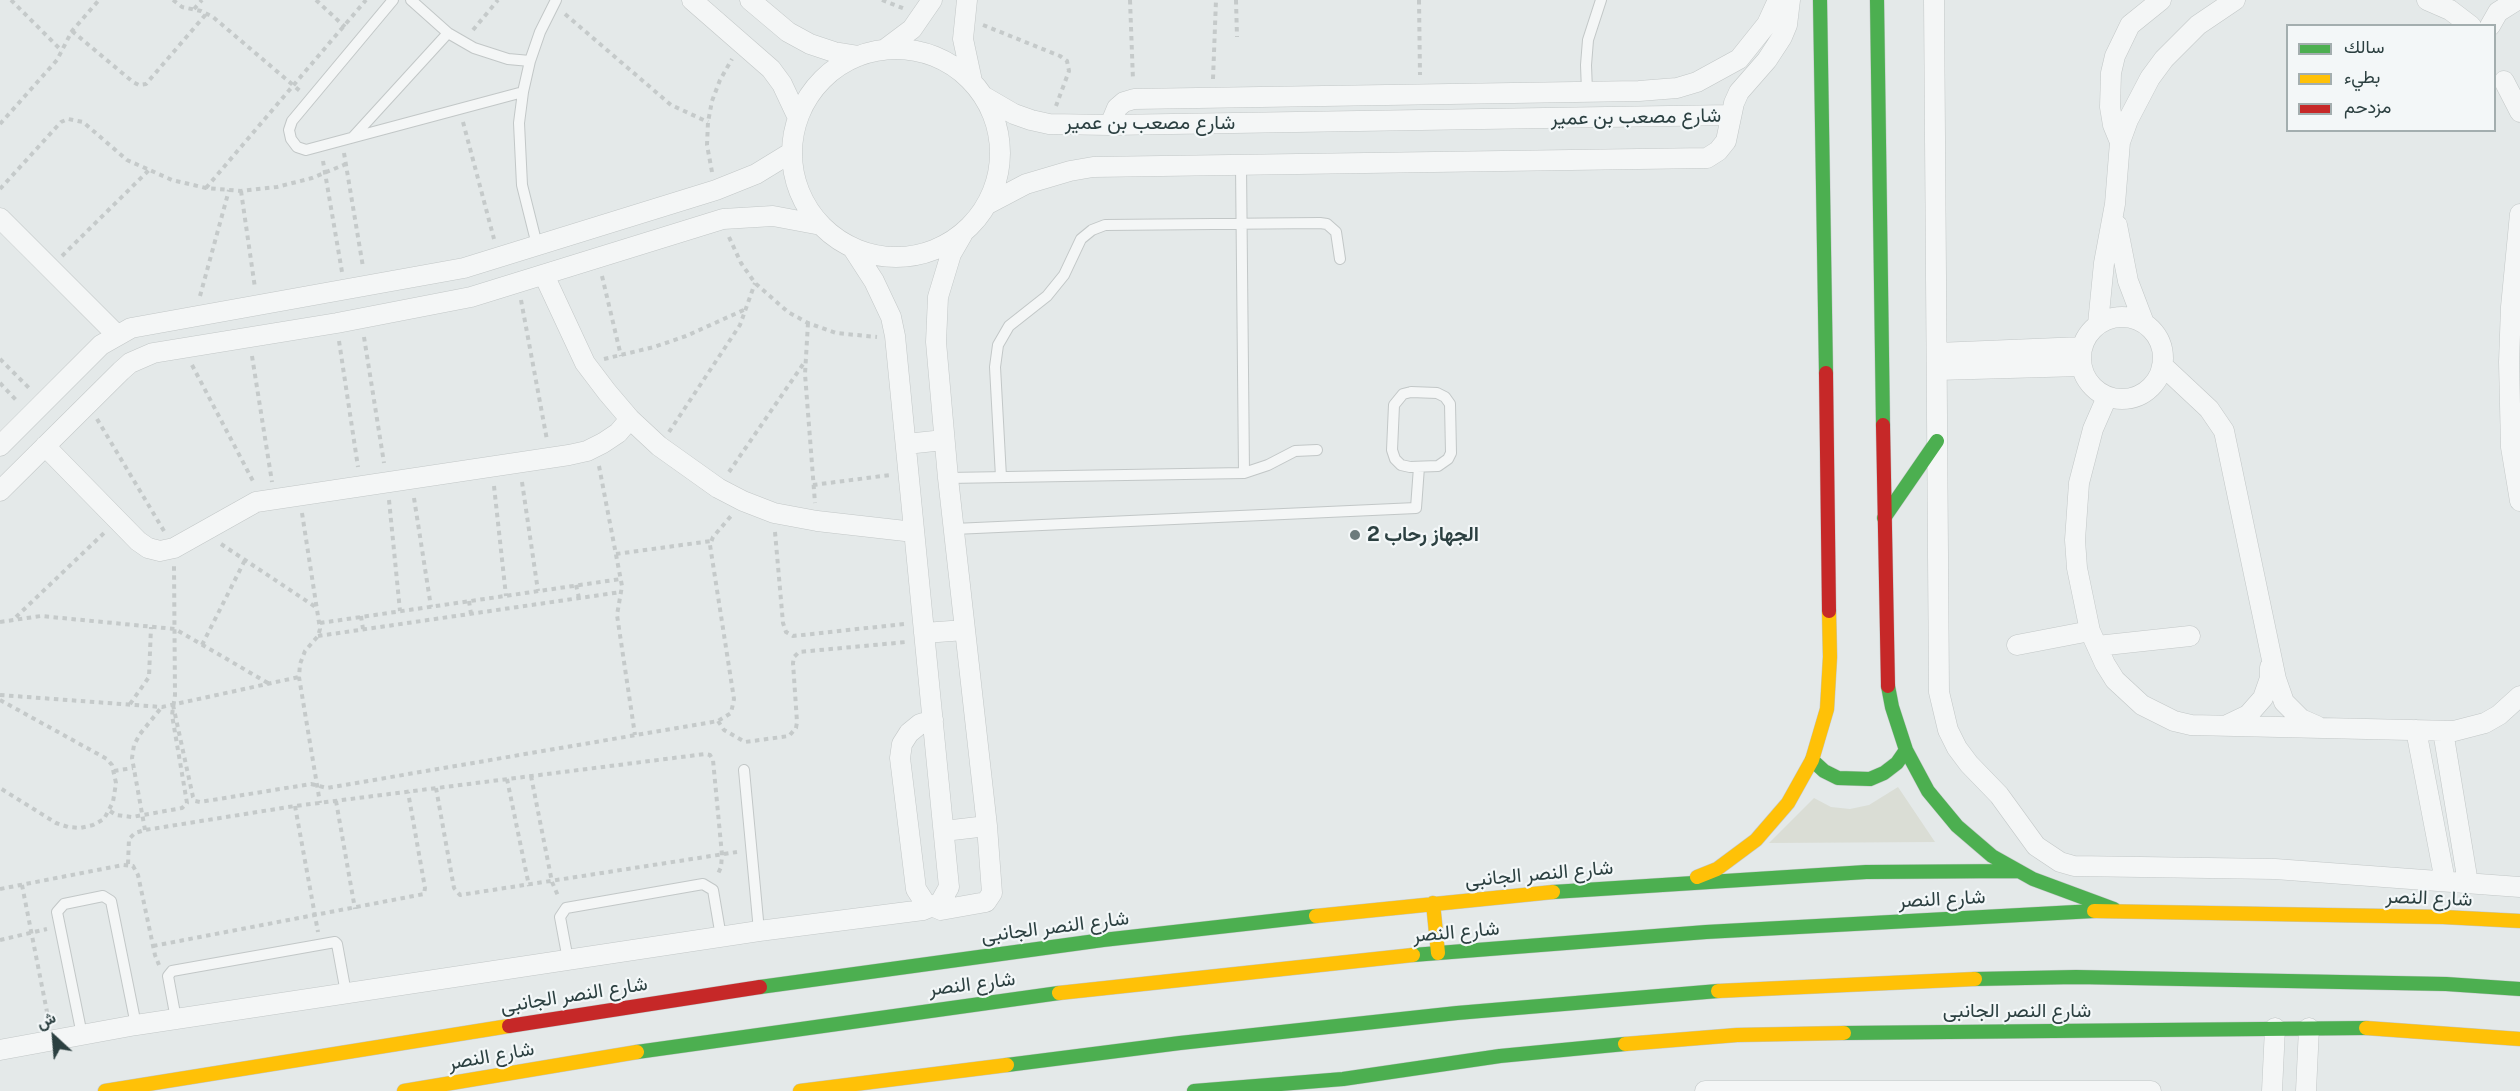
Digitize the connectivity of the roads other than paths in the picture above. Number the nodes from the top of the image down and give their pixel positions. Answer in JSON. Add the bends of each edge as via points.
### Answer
{"nodes":[{"id":1,"x":393,"y":0,"type":"edge"},
{"id":2,"x":411,"y":0,"type":"edge"},
{"id":3,"x":692,"y":0,"type":"edge"},
{"id":4,"x":751,"y":0,"type":"edge"},
{"id":5,"x":932,"y":0,"type":"edge"},
{"id":6,"x":1601,"y":0,"type":"edge"},
{"id":7,"x":1778,"y":0,"type":"edge"},
{"id":8,"x":1790,"y":0,"type":"edge"},
{"id":9,"x":1820,"y":0,"type":"edge"},
{"id":10,"x":1877,"y":0,"type":"edge"},
{"id":11,"x":1934,"y":0,"type":"edge"},
{"id":12,"x":2161,"y":0,"type":"edge"},
{"id":13,"x":2235,"y":0,"type":"edge"},
{"id":14,"x":2427,"y":0,"type":"edge"},
{"id":15,"x":2516,"y":0,"type":"edge"},
{"id":16,"x":554,"y":2,"type":"edge"},
{"id":17,"x":965,"y":9,"type":"edge"},
{"id":18,"x":2468,"y":24,"type":"edge"},
{"id":19,"x":2491,"y":24,"type":"edge"},
{"id":20,"x":448,"y":33,"type":"junction"},
{"id":21,"x":884,"y":50,"type":"junction"},
{"id":22,"x":859,"y":56,"type":"junction"},
{"id":23,"x":530,"y":61,"type":"junction"},
{"id":24,"x":2506,"y":80,"type":"edge"},
{"id":25,"x":977,"y":88,"type":"junction"},
{"id":26,"x":1587,"y":91,"type":"junction"},
{"id":27,"x":523,"y":92,"type":"junction"},
{"id":28,"x":2520,"y":112,"type":"edge"},
{"id":29,"x":1731,"y":115,"type":"junction"},
{"id":30,"x":798,"y":118,"type":"junction"},
{"id":31,"x":1110,"y":125,"type":"junction"},
{"id":32,"x":353,"y":137,"type":"junction"},
{"id":33,"x":2120,"y":142,"type":"junction"},
{"id":34,"x":792,"y":152,"type":"junction"},
{"id":35,"x":1241,"y":165,"type":"junction"},
{"id":36,"x":2115,"y":204,"type":"junction"},
{"id":37,"x":986,"y":205,"type":"junction"},
{"id":38,"x":2520,"y":214,"type":"edge"},
{"id":39,"x":1241,"y":224,"type":"junction"},
{"id":40,"x":821,"y":225,"type":"junction"},
{"id":41,"x":3,"y":226,"type":"edge"},
{"id":42,"x":962,"y":235,"type":"junction"},
{"id":43,"x":537,"y":245,"type":"junction"},
{"id":44,"x":852,"y":247,"type":"junction"},
{"id":45,"x":1340,"y":259,"type":"dead end"},
{"id":46,"x":544,"y":275,"type":"junction"},
{"id":47,"x":305,"y":297,"type":"junction"},
{"id":48,"x":2144,"y":323,"type":"junction"},
{"id":49,"x":2098,"y":324,"type":"junction"},
{"id":50,"x":309,"y":328,"type":"junction"},
{"id":51,"x":117,"y":335,"type":"junction"},
{"id":52,"x":2081,"y":356,"type":"junction"},
{"id":53,"x":1937,"y":361,"type":"junction"},
{"id":54,"x":2162,"y":365,"type":"junction"},
{"id":55,"x":2107,"y":397,"type":"junction"},
{"id":56,"x":630,"y":419,"type":"junction"},
{"id":57,"x":944,"y":440,"type":"junction"},
{"id":58,"x":1937,"y":441,"type":"junction"},
{"id":59,"x":906,"y":444,"type":"junction"},
{"id":60,"x":45,"y":446,"type":"junction"},
{"id":61,"x":0,"y":447,"type":"edge"},
{"id":62,"x":1317,"y":450,"type":"dead end"},
{"id":63,"x":1419,"y":466,"type":"junction"},
{"id":64,"x":1244,"y":473,"type":"junction"},
{"id":65,"x":1001,"y":477,"type":"junction"},
{"id":66,"x":948,"y":478,"type":"junction"},
{"id":67,"x":0,"y":491,"type":"edge"},
{"id":68,"x":2520,"y":501,"type":"edge"},
{"id":69,"x":1884,"y":518,"type":"junction"},
{"id":70,"x":954,"y":529,"type":"junction"},
{"id":71,"x":914,"y":532,"type":"junction"},
{"id":72,"x":965,"y":630,"type":"junction"},
{"id":73,"x":924,"y":632,"type":"junction"},
{"id":74,"x":2190,"y":636,"type":"dead end"},
{"id":75,"x":2094,"y":638,"type":"junction"},
{"id":76,"x":2017,"y":645,"type":"dead end"},
{"id":77,"x":2269,"y":651,"type":"junction"},
{"id":78,"x":2520,"y":696,"type":"edge"},
{"id":79,"x":933,"y":720,"type":"junction"},
{"id":80,"x":2228,"y":725,"type":"junction"},
{"id":81,"x":2323,"y":729,"type":"junction"},
{"id":82,"x":2416,"y":730,"type":"junction"},
{"id":83,"x":2443,"y":730,"type":"junction"},
{"id":84,"x":1906,"y":750,"type":"junction"},
{"id":85,"x":1812,"y":760,"type":"junction"},
{"id":86,"x":744,"y":770,"type":"dead end"},
{"id":87,"x":987,"y":826,"type":"junction"},
{"id":88,"x":944,"y":831,"type":"junction"},
{"id":89,"x":2460,"y":834,"type":"junction"},
{"id":90,"x":2436,"y":837,"type":"junction"},
{"id":91,"x":2018,"y":871,"type":"junction"},
{"id":92,"x":2445,"y":881,"type":"junction"},
{"id":93,"x":1684,"y":882,"type":"junction"},
{"id":94,"x":2468,"y":883,"type":"junction"},
{"id":95,"x":2520,"y":887,"type":"edge"},
{"id":96,"x":1432,"y":903,"type":"junction"},
{"id":97,"x":932,"y":908,"type":"junction"},
{"id":98,"x":2116,"y":910,"type":"junction"},
{"id":99,"x":2520,"y":921,"type":"edge"},
{"id":100,"x":759,"y":931,"type":"junction"},
{"id":101,"x":721,"y":936,"type":"junction"},
{"id":102,"x":1438,"y":953,"type":"junction"},
{"id":103,"x":568,"y":960,"type":"junction"},
{"id":104,"x":2520,"y":989,"type":"edge"},
{"id":105,"x":346,"y":993,"type":"junction"},
{"id":106,"x":176,"y":1019,"type":"junction"},
{"id":107,"x":136,"y":1025,"type":"junction"},
{"id":108,"x":2276,"y":1028,"type":"junction"},
{"id":109,"x":2309,"y":1028,"type":"junction"},
{"id":110,"x":82,"y":1035,"type":"junction"},
{"id":111,"x":2520,"y":1039,"type":"edge"},
{"id":112,"x":0,"y":1050,"type":"edge"},
{"id":113,"x":1442,"y":1064,"type":"junction"},
{"id":114,"x":1414,"y":1083,"type":"dead end"},
{"id":115,"x":1242,"y":1089,"type":"edge"},
{"id":116,"x":105,"y":1091,"type":"edge"},
{"id":117,"x":404,"y":1091,"type":"edge"},
{"id":118,"x":800,"y":1091,"type":"edge"},
{"id":119,"x":1194,"y":1091,"type":"edge"},
{"id":120,"x":1705,"y":1091,"type":"edge"},
{"id":121,"x":2151,"y":1091,"type":"edge"},
{"id":122,"x":2272,"y":1091,"type":"edge"},
{"id":123,"x":2306,"y":1091,"type":"edge"}],
"edges":[{"from":1,"to":32,"type":"lane","via":[[292,121],[289,130],[297,147],[306,150]]},
{"from":2,"to":20,"type":"lane"},
{"from":3,"to":30,"type":"street","via":[[771,69]]},
{"from":4,"to":22,"type":"street","via":[[788,32],[810,44]]},
{"from":5,"to":21,"type":"street","via":[[912,29]]},
{"from":6,"to":26,"type":"lane","via":[[1588,40]]},
{"from":7,"to":26,"type":"street","via":[[1767,24],[1738,59],[1697,82],[1667,88]]},
{"from":8,"to":29,"type":"street","via":[[1782,37],[1739,92]]},
{"from":9,"to":85,"type":"main road","via":[[1830,657],[1827,710]]},
{"from":10,"to":69,"type":"main road"},
{"from":11,"to":53,"type":"street"},
{"from":12,"to":33,"type":"street","via":[[2130,25],[2115,56],[2110,107]]},
{"from":13,"to":33,"type":"street","via":[[2198,25],[2164,59],[2138,98]]},
{"from":14,"to":18,"type":"street"},
{"from":15,"to":19,"type":"street","via":[[2498,12]]},
{"from":16,"to":23,"type":"lane"},
{"from":17,"to":25,"type":"street","via":[[966,60]]},
{"from":20,"to":23,"type":"lane","via":[[487,53]]},
{"from":20,"to":32,"type":"lane"},
{"from":21,"to":22,"type":"street"},
{"from":21,"to":25,"type":"street","via":[[903,49],[940,59],[957,68]]},
{"from":22,"to":30,"type":"street","via":[[828,74]]},
{"from":23,"to":27,"type":"lane"},
{"from":24,"to":28,"type":"street"},
{"from":25,"to":31,"type":"street","name":"شارع مصعب بن عمير","via":[[1014,114],[1049,124]]},
{"from":25,"to":37,"type":"street","via":[[992,113],[1001,150],[994,188]]},
{"from":26,"to":31,"type":"street","via":[[1134,99],[1117,108]]},
{"from":27,"to":32,"type":"lane"},
{"from":27,"to":43,"type":"lane","via":[[519,143],[522,185]]},
{"from":29,"to":31,"type":"street","name":"شارع مصعب بن عمير"},
{"from":29,"to":35,"type":"street","name":"شارع مصعب بن عمير","via":[[1726,141],[1707,158]]},
{"from":30,"to":34,"type":"street"},
{"from":33,"to":36,"type":"street"},
{"from":34,"to":40,"type":"street","via":[[797,184]]},
{"from":34,"to":43,"type":"street","via":[[756,174],[716,190]]},
{"from":35,"to":37,"type":"street","name":"شارع مصعب بن عمير","via":[[1093,167],[1026,184]]},
{"from":35,"to":39,"type":"lane"},
{"from":36,"to":48,"type":"street","via":[[2122,259]]},
{"from":36,"to":49,"type":"street"},
{"from":37,"to":42,"type":"street"},
{"from":38,"to":68,"type":"street","via":[[2509,362],[2511,447]]},
{"from":39,"to":45,"type":"lane","via":[[1327,224],[1336,232]]},
{"from":39,"to":64,"type":"lane"},
{"from":39,"to":65,"type":"lane","via":[[1105,225],[1081,239],[1064,275],[1047,296],[1009,326],[998,345],[995,367]]},
{"from":40,"to":44,"type":"street"},
{"from":40,"to":46,"type":"street","via":[[773,216],[723,219]]},
{"from":41,"to":51,"type":"street"},
{"from":42,"to":44,"type":"street","via":[[927,252],[908,256],[870,254]]},
{"from":42,"to":57,"type":"street","via":[[943,276],[935,320]]},
{"from":43,"to":47,"type":"street","via":[[464,268]]},
{"from":44,"to":59,"type":"street","via":[[874,280],[891,317]]},
{"from":46,"to":50,"type":"street","via":[[471,297]]},
{"from":46,"to":56,"type":"street","via":[[585,363]]},
{"from":47,"to":50,"type":"street"},
{"from":47,"to":51,"type":"street","via":[[131,328]]},
{"from":48,"to":49,"type":"street","via":[[2121,316]]},
{"from":48,"to":54,"type":"street","via":[[2160,341]]},
{"from":49,"to":52,"type":"street","via":[[2090,332]]},
{"from":50,"to":60,"type":"street","via":[[153,353],[130,363]]},
{"from":51,"to":61,"type":"street","via":[[101,345]]},
{"from":52,"to":53,"type":"street"},
{"from":52,"to":55,"type":"street","via":[[2090,385]]},
{"from":53,"to":58,"type":"street"},
{"from":54,"to":55,"type":"street","via":[[2155,381],[2142,394],[2131,398]]},
{"from":54,"to":77,"type":"street","via":[[2209,409],[2224,431]]},
{"from":55,"to":75,"type":"street","via":[[2085,456],[2075,512],[2077,568]]},
{"from":56,"to":60,"type":"street","via":[[618,433],[587,451],[269,499],[246,506],[174,548],[160,551],[138,541]]},
{"from":56,"to":71,"type":"street","via":[[659,446],[743,501],[774,513],[817,521]]},
{"from":57,"to":59,"type":"street"},
{"from":57,"to":66,"type":"street"},
{"from":58,"to":69,"type":"main road"},
{"from":58,"to":92,"type":"street","via":[[1939,692],[1943,712],[1957,748],[1999,795],[2036,846],[2060,862],[2088,868],[2275,869]]},
{"from":59,"to":71,"type":"street"},
{"from":60,"to":67,"type":"street"},
{"from":62,"to":64,"type":"lane","via":[[1295,451]]},
{"from":63,"to":63,"type":"lane","via":[[1401,465],[1395,459],[1394,405],[1403,394],[1437,393],[1450,404],[1451,453],[1438,466]]},
{"from":63,"to":70,"type":"lane","via":[[1416,508]]},
{"from":64,"to":65,"type":"lane"},
{"from":65,"to":66,"type":"lane"},
{"from":66,"to":70,"type":"street"},
{"from":69,"to":84,"type":"main road","via":[[1888,684]]},
{"from":70,"to":72,"type":"street"},
{"from":71,"to":73,"type":"street"},
{"from":72,"to":73,"type":"street"},
{"from":72,"to":87,"type":"street"},
{"from":73,"to":79,"type":"street"},
{"from":74,"to":75,"type":"street"},
{"from":75,"to":76,"type":"street"},
{"from":75,"to":80,"type":"street","via":[[2115,680],[2142,705],[2191,725]]},
{"from":77,"to":80,"type":"street","via":[[2270,678],[2263,698],[2248,715]]},
{"from":77,"to":81,"type":"street","via":[[2284,702],[2301,719]]},
{"from":78,"to":83,"type":"street","via":[[2485,723],[2462,730]]},
{"from":79,"to":88,"type":"street"},
{"from":79,"to":97,"type":"street","via":[[909,733],[900,758],[916,889]]},
{"from":80,"to":81,"type":"street"},
{"from":81,"to":82,"type":"street"},
{"from":82,"to":83,"type":"street"},
{"from":82,"to":90,"type":"street"},
{"from":83,"to":89,"type":"street"},
{"from":84,"to":85,"type":"main road","via":[[1897,763],[1870,779],[1838,778]]},
{"from":84,"to":91,"type":"main road","via":[[1928,791],[1957,826],[1992,856]]},
{"from":85,"to":93,"type":"main road","via":[[1788,803],[1756,840],[1717,869]]},
{"from":86,"to":100,"type":"lane"},
{"from":87,"to":88,"type":"street"},
{"from":87,"to":97,"type":"street","via":[[992,893],[989,900],[950,909]]},
{"from":88,"to":97,"type":"street","via":[[949,888]]},
{"from":89,"to":90,"type":"street"},
{"from":89,"to":94,"type":"street"},
{"from":90,"to":92,"type":"street"},
{"from":91,"to":93,"type":"main road","name":"شارع النصر الجانبى","via":[[1866,872]]},
{"from":91,"to":98,"type":"main road"},
{"from":92,"to":94,"type":"street"},
{"from":93,"to":96,"type":"main road","name":"شارع النصر الجانبى"},
{"from":94,"to":95,"type":"street"},
{"from":96,"to":102,"type":"main road"},
{"from":96,"to":116,"type":"main road","name":"شارع النصر الجانبى","via":[[1103,940],[747,988]]},
{"from":97,"to":100,"type":"street"},
{"from":98,"to":99,"type":"main road","name":"شارع النصر"},
{"from":98,"to":102,"type":"main road","name":"شارع النصر","via":[[1706,932]]},
{"from":100,"to":101,"type":"street"},
{"from":101,"to":103,"type":"street"},
{"from":101,"to":103,"type":"lane","via":[[715,895],[703,884],[566,908],[560,917]]},
{"from":102,"to":117,"type":"main road","name":"شارع النصر","via":[[968,1004],[676,1045]]},
{"from":103,"to":105,"type":"street"},
{"from":104,"to":118,"type":"main road","via":[[2076,977],[1727,990],[1457,1013],[1039,1059]]},
{"from":105,"to":106,"type":"street"},
{"from":105,"to":106,"type":"lane","via":[[337,943],[320,945],[170,972]]},
{"from":106,"to":107,"type":"street"},
{"from":107,"to":110,"type":"street"},
{"from":107,"to":110,"type":"lane","via":[[111,901],[103,896],[64,904],[57,912]]},
{"from":108,"to":109,"type":"main road","name":"شارع النصر الجانبى"},
{"from":108,"to":113,"type":"main road","name":"شارع النصر الجانبى","via":[[1737,1035],[1580,1047]]},
{"from":108,"to":122,"type":"street"},
{"from":109,"to":111,"type":"main road","name":"شارع النصر الجانبى"},
{"from":109,"to":123,"type":"street"},
{"from":110,"to":112,"type":"street"},
{"from":113,"to":114,"type":"main road"},
{"from":113,"to":115,"type":"main road","name":"شارع النصر الجانبى"},
{"from":115,"to":119,"type":"main road","name":"شارع النصر الجانبى"},
{"from":120,"to":121,"type":"street"}]}
